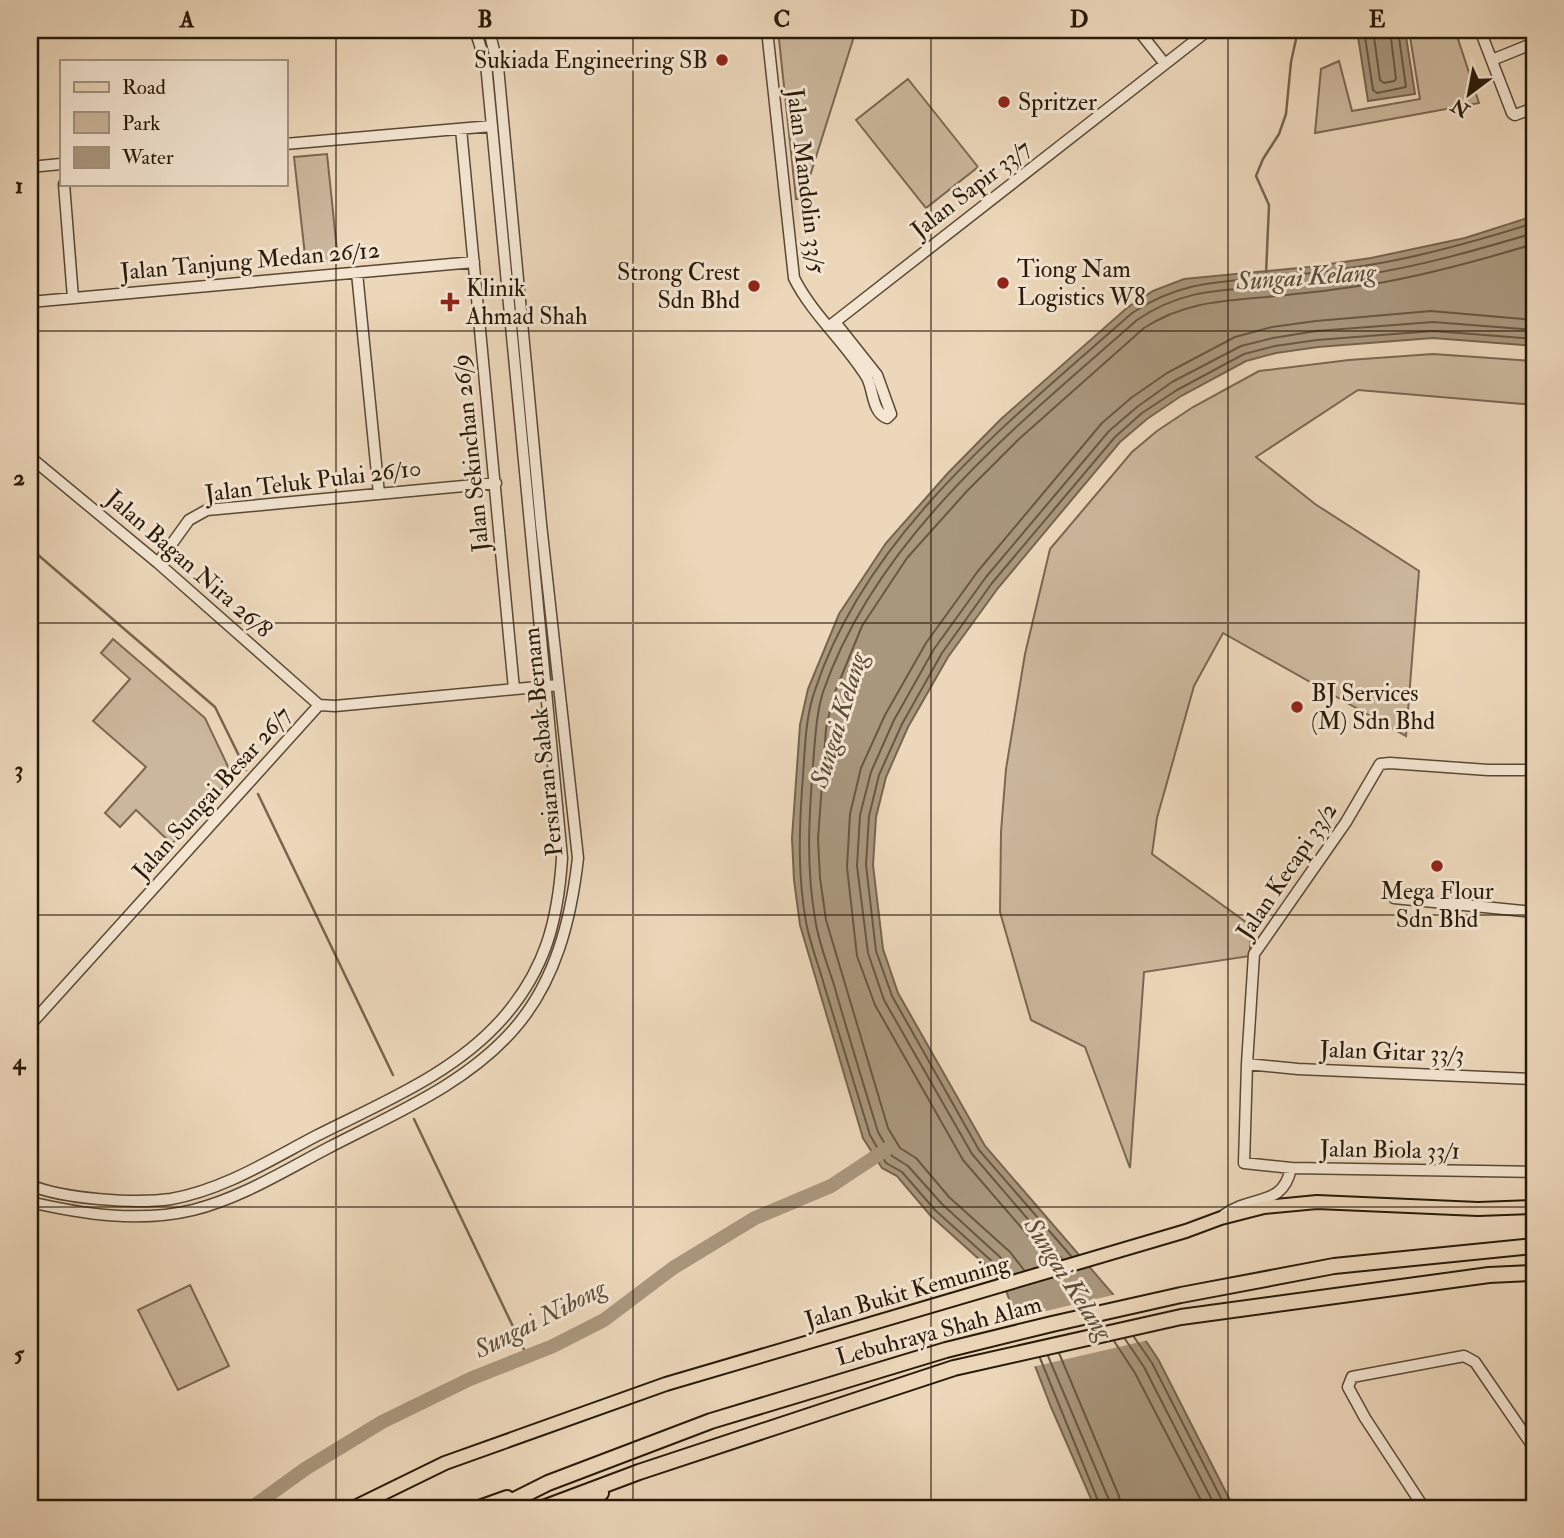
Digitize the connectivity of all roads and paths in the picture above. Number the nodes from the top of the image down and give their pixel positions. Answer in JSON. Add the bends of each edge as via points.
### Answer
{"nodes":[{"id":1,"x":475,"y":30,"type":"edge"},
{"id":2,"x":489,"y":30,"type":"edge"},
{"id":3,"x":767,"y":30,"type":"edge"},
{"id":4,"x":1138,"y":30,"type":"edge"},
{"id":5,"x":1480,"y":30,"type":"edge"},
{"id":6,"x":1206,"y":32,"type":"dead end"},
{"id":7,"x":1534,"y":43,"type":"edge"},
{"id":8,"x":1492,"y":60,"type":"junction"},
{"id":9,"x":1165,"y":64,"type":"junction"},
{"id":10,"x":1534,"y":108,"type":"edge"},
{"id":11,"x":492,"y":126,"type":"junction"},
{"id":12,"x":461,"y":129,"type":"junction"},
{"id":13,"x":287,"y":144,"type":"edge"},
{"id":14,"x":60,"y":164,"type":"edge"},
{"id":15,"x":30,"y":167,"type":"edge"},
{"id":16,"x":64,"y":186,"type":"edge"},
{"id":17,"x":474,"y":262,"type":"junction"},
{"id":18,"x":357,"y":273,"type":"junction"},
{"id":19,"x":73,"y":298,"type":"junction"},
{"id":20,"x":30,"y":302,"type":"edge"},
{"id":21,"x":831,"y":325,"type":"junction"},
{"id":22,"x":30,"y":457,"type":"edge"},
{"id":23,"x":496,"y":483,"type":"junction"},
{"id":24,"x":379,"y":494,"type":"junction"},
{"id":25,"x":158,"y":563,"type":"junction"},
{"id":26,"x":558,"y":685,"type":"junction"},
{"id":27,"x":544,"y":687,"type":"junction"},
{"id":28,"x":514,"y":690,"type":"junction"},
{"id":29,"x":319,"y":705,"type":"junction"},
{"id":30,"x":1534,"y":770,"type":"edge"},
{"id":31,"x":1394,"y":898,"type":"dead end"},
{"id":32,"x":1534,"y":912,"type":"edge"},
{"id":33,"x":30,"y":1025,"type":"edge"},
{"id":34,"x":1247,"y":1064,"type":"junction"},
{"id":35,"x":1534,"y":1079,"type":"edge"},
{"id":36,"x":1244,"y":1163,"type":"joint"},
{"id":37,"x":1291,"y":1168,"type":"junction"},
{"id":38,"x":1534,"y":1172,"type":"edge"},
{"id":39,"x":30,"y":1185,"type":"edge"},
{"id":40,"x":95,"y":1198,"type":"junction"},
{"id":41,"x":30,"y":1202,"type":"edge"},
{"id":42,"x":1534,"y":1207,"type":"edge"},
{"id":43,"x":95,"y":1215,"type":"junction"},
{"id":44,"x":1221,"y":1218,"type":"junction"},
{"id":45,"x":1534,"y":1246,"type":"edge"},
{"id":46,"x":1534,"y":1273,"type":"edge"},
{"id":47,"x":1534,"y":1448,"type":"edge"},
{"id":48,"x":639,"y":1472,"type":"junction"},
{"id":49,"x":548,"y":1483,"type":"junction"},
{"id":50,"x":353,"y":1508,"type":"edge"},
{"id":51,"x":479,"y":1508,"type":"edge"},
{"id":52,"x":498,"y":1508,"type":"edge"},
{"id":53,"x":543,"y":1508,"type":"edge"},
{"id":54,"x":574,"y":1508,"type":"edge"},
{"id":55,"x":1424,"y":1508,"type":"edge"}],
"edges":[{"from":1,"to":11,"type":"street","name":"Persiaran Sabak Bernam","via":[[486,64]]},
{"from":2,"to":26,"type":"street","name":"Persiaran Sabak Bernam","via":[[498,68]]},
{"from":3,"to":21,"type":"street","name":"Jalan Mandolin 33/5","via":[[794,278],[804,297]]},
{"from":4,"to":9,"type":"street"},
{"from":5,"to":8,"type":"street"},
{"from":6,"to":9,"type":"street","name":"Jalan Sapir 33/7"},
{"from":7,"to":8,"type":"street"},
{"from":8,"to":10,"type":"street","via":[[1512,113],[1515,116]]},
{"from":9,"to":21,"type":"street","name":"Jalan Sapir 33/7"},
{"from":11,"to":12,"type":"street"},
{"from":11,"to":27,"type":"street","name":"Persiaran Sabak Bernam"},
{"from":12,"to":13,"type":"street"},
{"from":12,"to":17,"type":"street","name":"Jalan Sekinchan 26/9"},
{"from":14,"to":15,"type":"street"},
{"from":16,"to":19,"type":"street"},
{"from":17,"to":18,"type":"street","name":"Jalan Tanjung Medan 26/12"},
{"from":17,"to":23,"type":"street","name":"Jalan Sekinchan 26/9"},
{"from":18,"to":19,"type":"street","name":"Jalan Tanjung Medan 26/12"},
{"from":18,"to":24,"type":"street"},
{"from":19,"to":20,"type":"street","name":"Jalan Tanjung Medan 26/12"},
{"from":21,"to":21,"type":"street","via":[[877,375],[891,414],[887,418],[880,414],[867,378]]},
{"from":22,"to":25,"type":"street","name":"Jalan Bagan Nira 26/8"},
{"from":23,"to":24,"type":"street","name":"Jalan Teluk Pulai 26/10"},
{"from":23,"to":28,"type":"street","name":"Jalan Sekinchan 26/9"},
{"from":24,"to":25,"type":"street","name":"Jalan Teluk Pulai 26/10","via":[[207,510],[189,520]]},
{"from":25,"to":29,"type":"street","name":"Jalan Bagan Nira 26/8"},
{"from":26,"to":27,"type":"street","name":"Jalan Sungai Besar 26/7"},
{"from":26,"to":43,"type":"street","name":"Persiaran Sabak Bernam","via":[[578,858],[573,902],[558,954],[540,993],[515,1028],[453,1082],[244,1192],[193,1210]]},
{"from":27,"to":28,"type":"street","name":"Jalan Sungai Besar 26/7"},
{"from":27,"to":40,"type":"street","name":"Persiaran Sabak Bernam","via":[[562,858],[559,899],[546,950],[503,1018],[444,1068],[225,1184],[172,1198]]},
{"from":28,"to":29,"type":"street","name":"Jalan Sungai Besar 26/7"},
{"from":29,"to":33,"type":"street","name":"Jalan Sungai Besar 26/7"},
{"from":30,"to":34,"type":"street","name":"Jalan Kecapi 33/2","via":[[1380,764],[1346,822],[1254,954]]},
{"from":31,"to":32,"type":"street"},
{"from":34,"to":35,"type":"street","name":"Jalan Gitar 33/3"},
{"from":34,"to":36,"type":"street","name":"Jalan Kecapi 33/2"},
{"from":36,"to":37,"type":"street","name":"Jalan Biola 33/1"},
{"from":37,"to":38,"type":"street","name":"Jalan Biola 33/1"},
{"from":37,"to":44,"type":"street","via":[[1282,1191],[1237,1206]]},
{"from":39,"to":40,"type":"street","name":"Persiaran Sabak Bernam"},
{"from":40,"to":43,"type":"street"},
{"from":41,"to":43,"type":"street","name":"Persiaran Sabak Bernam"},
{"from":42,"to":44,"type":"main road","name":"Jalan Bukit Kemuning","via":[[1317,1202],[1264,1207]]},
{"from":44,"to":50,"type":"main road","name":"Jalan Bukit Kemuning","via":[[666,1384],[445,1463]]},
{"from":45,"to":49,"type":"highway","name":"Lebuhraya Shah Alam","via":[[1334,1266],[1052,1324],[946,1350],[711,1421]]},
{"from":46,"to":48,"type":"highway","name":"Lebuhraya Shah Alam","via":[[1489,1275],[1181,1317],[954,1368]]},
{"from":47,"to":55,"type":"street","via":[[1475,1362],[1464,1356],[1352,1377],[1348,1387],[1353,1397]]},
{"from":48,"to":53,"type":"highway","name":"Lebuhraya Shah Alam"},
{"from":48,"to":54,"type":"highway"},
{"from":49,"to":51,"type":"highway"},
{"from":49,"to":52,"type":"highway","name":"Lebuhraya Shah Alam"}]}
